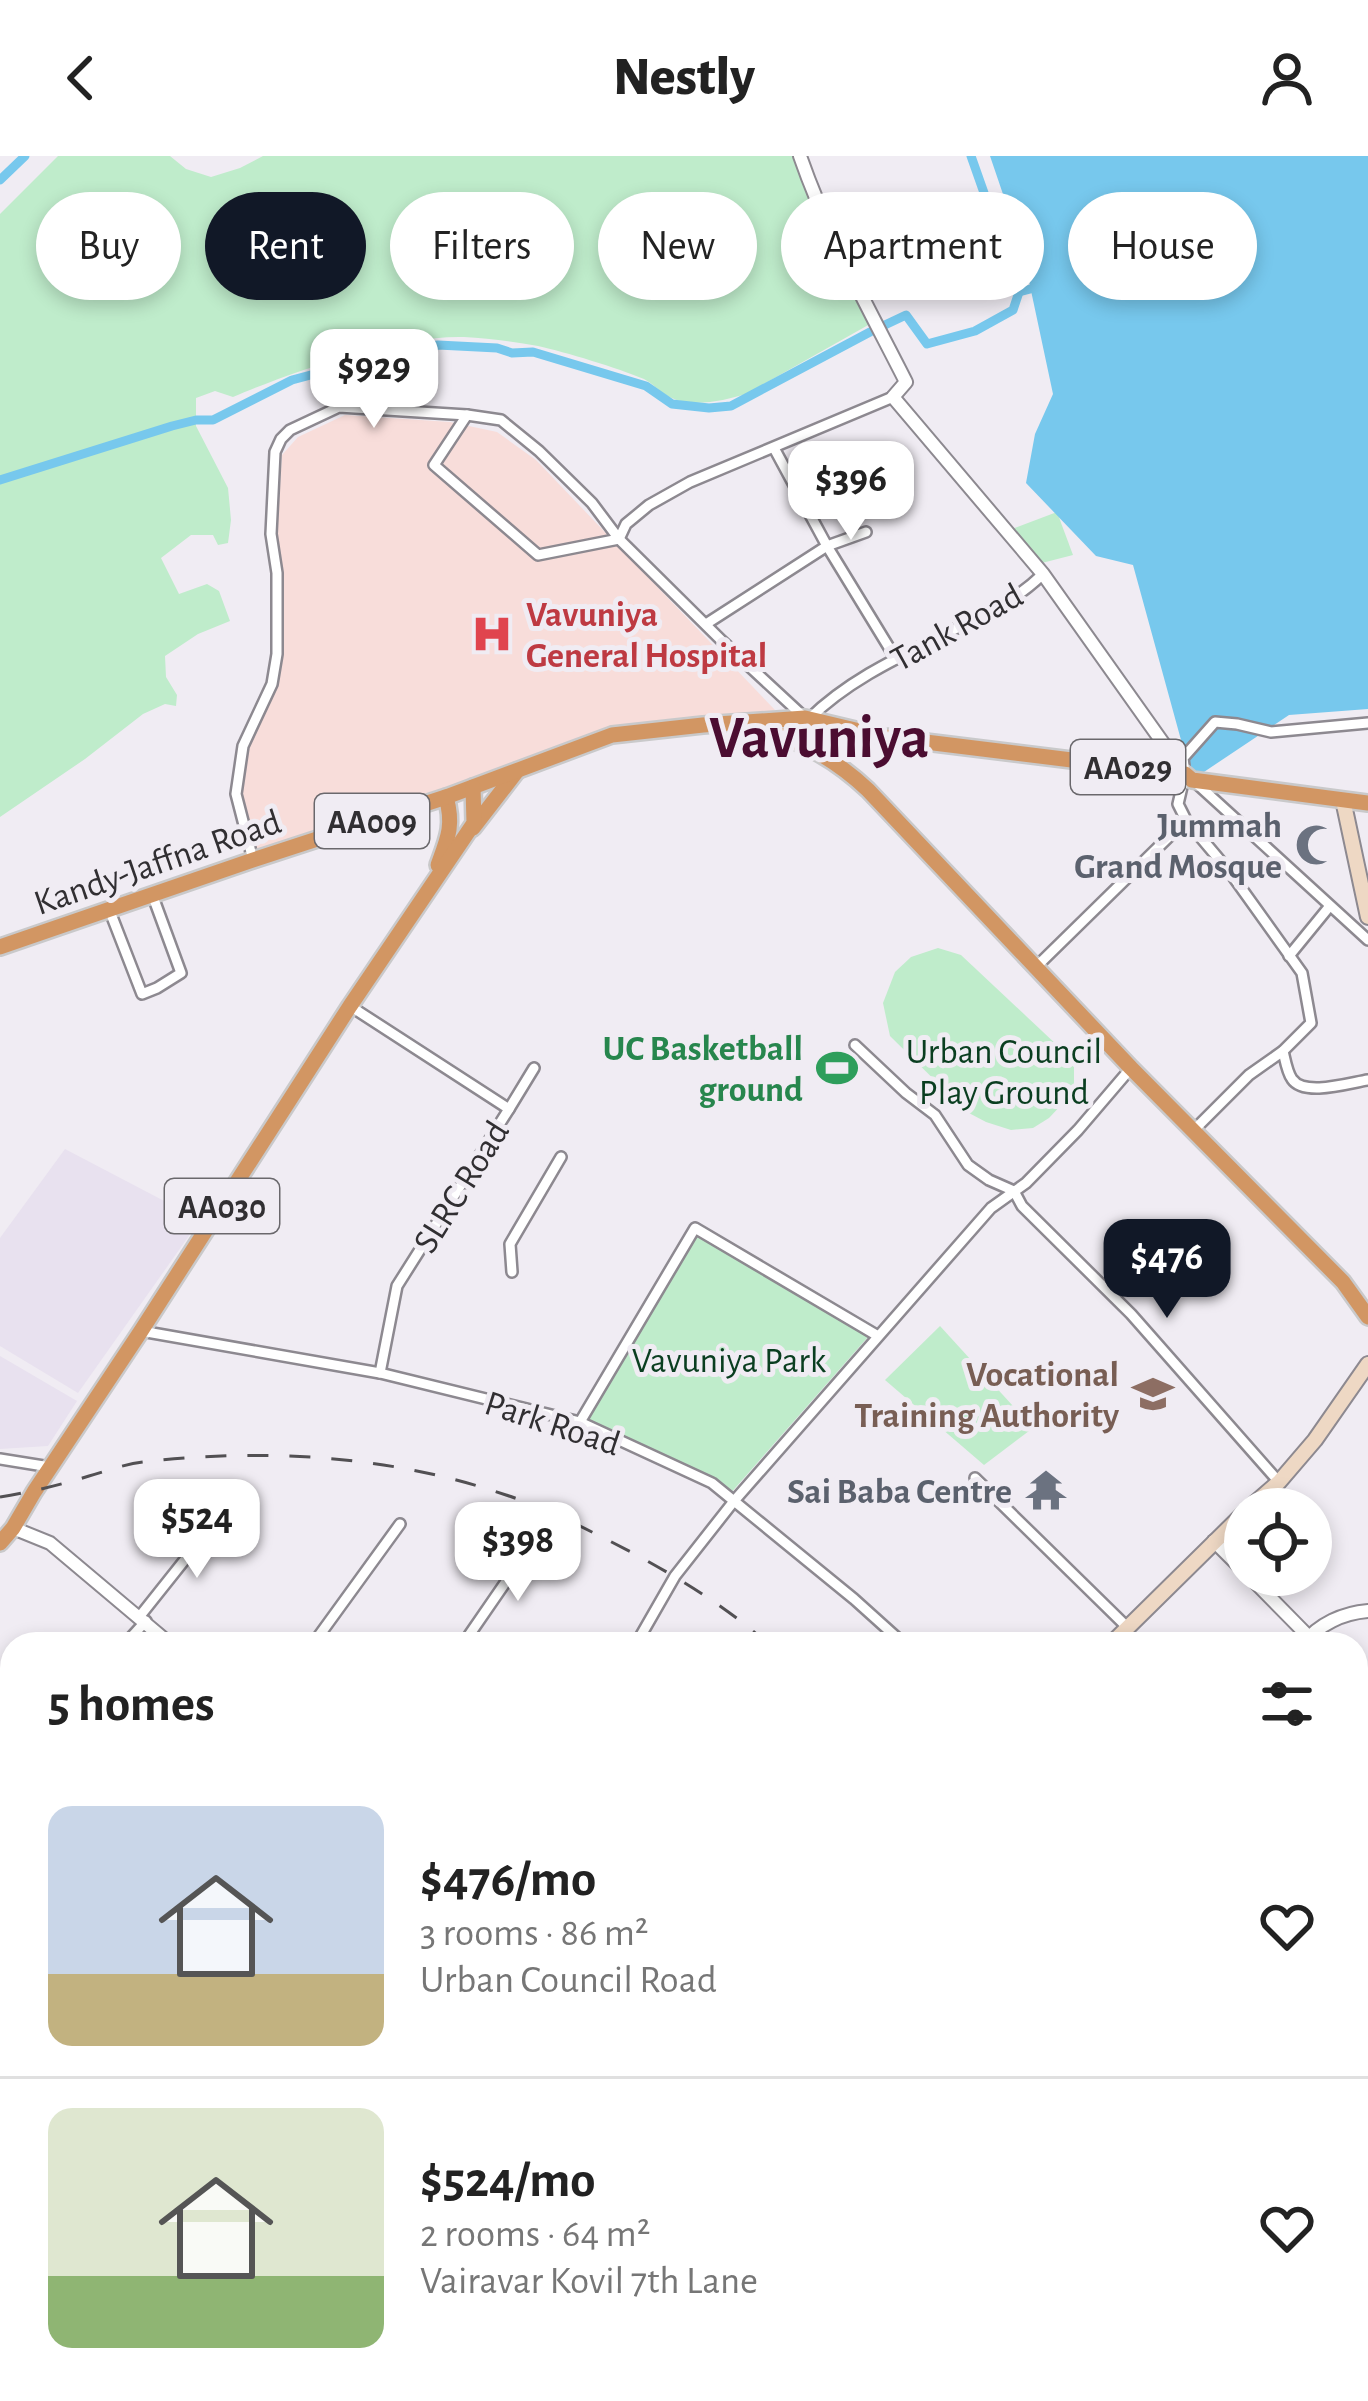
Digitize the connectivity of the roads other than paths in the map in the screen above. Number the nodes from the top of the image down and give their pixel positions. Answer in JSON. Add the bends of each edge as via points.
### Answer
{"nodes":[{"id":1,"x":800,"y":156,"type":"edge"},
{"id":2,"x":893,"y":397,"type":"junction"},
{"id":3,"x":467,"y":415,"type":"junction"},
{"id":4,"x":773,"y":448,"type":"junction"},
{"id":5,"x":866,"y":532,"type":"dead end"},
{"id":6,"x":619,"y":539,"type":"junction"},
{"id":7,"x":827,"y":546,"type":"junction"},
{"id":8,"x":1042,"y":574,"type":"junction"},
{"id":9,"x":706,"y":624,"type":"junction"},
{"id":10,"x":896,"y":659,"type":"junction"},
{"id":11,"x":772,"y":689,"type":"junction"},
{"id":12,"x":787,"y":718,"type":"junction"},
{"id":13,"x":807,"y":718,"type":"junction"},
{"id":14,"x":1368,"y":723,"type":"edge"},
{"id":15,"x":749,"y":724,"type":"junction"},
{"id":16,"x":885,"y":736,"type":"junction"},
{"id":17,"x":851,"y":739,"type":"junction"},
{"id":18,"x":798,"y":740,"type":"junction"},
{"id":19,"x":826,"y":740,"type":"junction"},
{"id":20,"x":519,"y":769,"type":"junction"},
{"id":21,"x":848,"y":769,"type":"junction"},
{"id":22,"x":1189,"y":777,"type":"junction"},
{"id":23,"x":473,"y":787,"type":"junction"},
{"id":24,"x":446,"y":797,"type":"junction"},
{"id":25,"x":1343,"y":800,"type":"junction"},
{"id":26,"x":1368,"y":803,"type":"edge"},
{"id":27,"x":1186,"y":820,"type":"junction"},
{"id":28,"x":456,"y":850,"type":"junction"},
{"id":29,"x":253,"y":860,"type":"junction"},
{"id":30,"x":431,"y":884,"type":"junction"},
{"id":31,"x":152,"y":894,"type":"junction"},
{"id":32,"x":1329,"y":907,"type":"junction"},
{"id":33,"x":110,"y":909,"type":"junction"},
{"id":34,"x":1368,"y":917,"type":"edge"},
{"id":35,"x":1368,"y":940,"type":"edge"},
{"id":36,"x":0,"y":946,"type":"edge"},
{"id":37,"x":1289,"y":956,"type":"junction"},
{"id":38,"x":1036,"y":967,"type":"junction"},
{"id":39,"x":350,"y":1006,"type":"junction"},
{"id":40,"x":855,"y":1045,"type":"dead end"},
{"id":41,"x":1283,"y":1051,"type":"junction"},
{"id":42,"x":534,"y":1068,"type":"dead end"},
{"id":43,"x":1131,"y":1068,"type":"junction"},
{"id":44,"x":1368,"y":1080,"type":"edge"},
{"id":45,"x":509,"y":1109,"type":"junction"},
{"id":46,"x":1195,"y":1129,"type":"junction"},
{"id":47,"x":561,"y":1156,"type":"dead end"},
{"id":48,"x":1013,"y":1190,"type":"junction"},
{"id":49,"x":512,"y":1272,"type":"dead end"},
{"id":50,"x":1343,"y":1282,"type":"junction"},
{"id":51,"x":1368,"y":1300,"type":"edge"},
{"id":52,"x":1368,"y":1317,"type":"edge"},
{"id":53,"x":141,"y":1331,"type":"junction"},
{"id":54,"x":878,"y":1336,"type":"junction"},
{"id":55,"x":1368,"y":1364,"type":"edge"},
{"id":56,"x":380,"y":1373,"type":"junction"},
{"id":57,"x":580,"y":1422,"type":"junction"},
{"id":58,"x":0,"y":1460,"type":"edge"},
{"id":59,"x":50,"y":1467,"type":"junction"},
{"id":60,"x":975,"y":1478,"type":"dead end"},
{"id":61,"x":1279,"y":1482,"type":"junction"},
{"id":62,"x":1272,"y":1488,"type":"edge"},
{"id":63,"x":734,"y":1501,"type":"junction"},
{"id":64,"x":218,"y":1518,"type":"dead end"},
{"id":65,"x":400,"y":1524,"type":"dead end"},
{"id":66,"x":13,"y":1528,"type":"junction"},
{"id":67,"x":1224,"y":1531,"type":"edge"},
{"id":68,"x":536,"y":1538,"type":"dead end"},
{"id":69,"x":1214,"y":1540,"type":"junction"},
{"id":70,"x":0,"y":1543,"type":"edge"},
{"id":71,"x":1224,"y":1551,"type":"edge"},
{"id":72,"x":1266,"y":1596,"type":"edge"},
{"id":73,"x":1368,"y":1611,"type":"edge"},
{"id":74,"x":143,"y":1619,"type":"junction"},
{"id":75,"x":1127,"y":1627,"type":"junction"},
{"id":76,"x":134,"y":1632,"type":"edge"},
{"id":77,"x":157,"y":1632,"type":"edge"},
{"id":78,"x":322,"y":1632,"type":"edge"},
{"id":79,"x":471,"y":1632,"type":"edge"},
{"id":80,"x":643,"y":1632,"type":"edge"},
{"id":81,"x":891,"y":1632,"type":"edge"},
{"id":82,"x":1122,"y":1632,"type":"edge"},
{"id":83,"x":1299,"y":1632,"type":"edge"},
{"id":84,"x":1316,"y":1632,"type":"edge"}],
"edges":[{"from":1,"to":2,"type":"street","via":[[906,382]]},
{"from":2,"to":4,"type":"street"},
{"from":2,"to":8,"type":"street"},
{"from":3,"to":6,"type":"street","via":[[501,420],[592,503]]},
{"from":3,"to":6,"type":"street","via":[[434,465],[538,555]]},
{"from":3,"to":29,"type":"street","via":[[339,406],[280,439],[271,533],[278,654],[243,746],[236,794]]},
{"from":4,"to":6,"type":"street","via":[[649,505]]},
{"from":4,"to":7,"type":"street"},
{"from":5,"to":7,"type":"street"},
{"from":6,"to":9,"type":"street"},
{"from":7,"to":9,"type":"street"},
{"from":7,"to":10,"type":"street"},
{"from":8,"to":10,"type":"street","name":"Tank Road","via":[[1020,596]]},
{"from":8,"to":22,"type":"street"},
{"from":9,"to":11,"type":"street"},
{"from":10,"to":13,"type":"street","name":"Tank Road"},
{"from":11,"to":12,"type":"street"},
{"from":11,"to":13,"type":"street"},
{"from":12,"to":13,"type":"highway","name":"Kandy-Jaffna Road","number":"AA009"},
{"from":12,"to":15,"type":"highway","name":"Kandy-Jaffna Road","number":"AA009"},
{"from":12,"to":18,"type":"highway"},
{"from":13,"to":16,"type":"highway","number":"AA029"},
{"from":13,"to":19,"type":"highway","number":"AA009"},
{"from":14,"to":22,"type":"street","via":[[1271,732],[1215,722],[1184,758]]},
{"from":15,"to":18,"type":"highway","name":"Kandy-Jaffna Road","number":"AA009"},
{"from":15,"to":20,"type":"highway","name":"Kandy-Jaffna Road","number":"AA009","via":[[612,735]]},
{"from":16,"to":17,"type":"highway","number":"AA029"},
{"from":16,"to":22,"type":"highway","number":"AA029"},
{"from":17,"to":19,"type":"highway","number":"AA029"},
{"from":17,"to":21,"type":"highway","via":[[843,754]]},
{"from":18,"to":19,"type":"highway","number":"AA029"},
{"from":18,"to":21,"type":"highway","number":"AA009"},
{"from":19,"to":21,"type":"highway","number":"AA009"},
{"from":20,"to":23,"type":"highway","name":"Kandy-Jaffna Road","number":"AA009"},
{"from":20,"to":28,"type":"highway"},
{"from":21,"to":38,"type":"highway","number":"AA009"},
{"from":22,"to":25,"type":"highway","number":"AA029"},
{"from":22,"to":27,"type":"street","via":[[1178,804]]},
{"from":22,"to":32,"type":"street"},
{"from":23,"to":24,"type":"highway","name":"Kandy-Jaffna Road","number":"AA009"},
{"from":23,"to":28,"type":"highway","number":"AA030","via":[[474,823]]},
{"from":24,"to":29,"type":"highway","name":"Kandy-Jaffna Road","number":"AA009"},
{"from":24,"to":30,"type":"highway","number":"AA030","via":[[449,835]]},
{"from":25,"to":26,"type":"highway","number":"AA029"},
{"from":25,"to":34,"type":"main road"},
{"from":27,"to":37,"type":"street"},
{"from":27,"to":38,"type":"street"},
{"from":28,"to":30,"type":"highway","number":"AA030"},
{"from":29,"to":31,"type":"highway","name":"Kandy-Jaffna Road","number":"AA009"},
{"from":30,"to":39,"type":"highway","number":"AA030"},
{"from":31,"to":33,"type":"highway","name":"Kandy-Jaffna Road","number":"AA009"},
{"from":31,"to":33,"type":"street","via":[[181,973],[142,994]]},
{"from":32,"to":35,"type":"street"},
{"from":32,"to":37,"type":"street"},
{"from":33,"to":36,"type":"highway","name":"Kandy-Jaffna Road","number":"AA009"},
{"from":37,"to":41,"type":"street","via":[[1302,973],[1310,1024]]},
{"from":38,"to":43,"type":"highway","number":"AA009"},
{"from":39,"to":45,"type":"street","name":"SLRC Road"},
{"from":39,"to":53,"type":"highway","number":"AA030"},
{"from":40,"to":48,"type":"street","via":[[935,1114],[968,1165]]},
{"from":41,"to":44,"type":"street","via":[[1300,1087]]},
{"from":41,"to":46,"type":"street"},
{"from":42,"to":45,"type":"street"},
{"from":43,"to":46,"type":"highway","number":"AA009"},
{"from":43,"to":48,"type":"street"},
{"from":45,"to":56,"type":"street","name":"SLRC Road","via":[[397,1286]]},
{"from":46,"to":50,"type":"highway","number":"AA009"},
{"from":47,"to":49,"type":"street","via":[[510,1244]]},
{"from":48,"to":54,"type":"street"},
{"from":48,"to":61,"type":"street"},
{"from":50,"to":51,"type":"highway","number":"AA009"},
{"from":50,"to":52,"type":"highway","number":"AA009"},
{"from":53,"to":56,"type":"street","name":"Park Road"},
{"from":53,"to":59,"type":"highway","number":"AA030"},
{"from":54,"to":57,"type":"street","via":[[695,1228]]},
{"from":54,"to":63,"type":"street"},
{"from":55,"to":61,"type":"main road"},
{"from":56,"to":57,"type":"street","name":"Park Road"},
{"from":57,"to":63,"type":"street","name":"Park Road"},
{"from":58,"to":59,"type":"street"},
{"from":59,"to":66,"type":"highway","number":"AA030"},
{"from":60,"to":75,"type":"street"},
{"from":61,"to":62,"type":"main road"},
{"from":63,"to":80,"type":"street"},
{"from":63,"to":81,"type":"street","name":"Park Road"},
{"from":64,"to":74,"type":"street"},
{"from":65,"to":78,"type":"street"},
{"from":66,"to":70,"type":"highway","number":"AA030"},
{"from":66,"to":74,"type":"street","via":[[50,1543]]},
{"from":67,"to":69,"type":"main road"},
{"from":68,"to":79,"type":"street"},
{"from":69,"to":71,"type":"street"},
{"from":69,"to":75,"type":"main road"},
{"from":72,"to":83,"type":"street"},
{"from":73,"to":84,"type":"street"},
{"from":74,"to":76,"type":"street"},
{"from":74,"to":77,"type":"street"},
{"from":75,"to":82,"type":"main road"}]}
